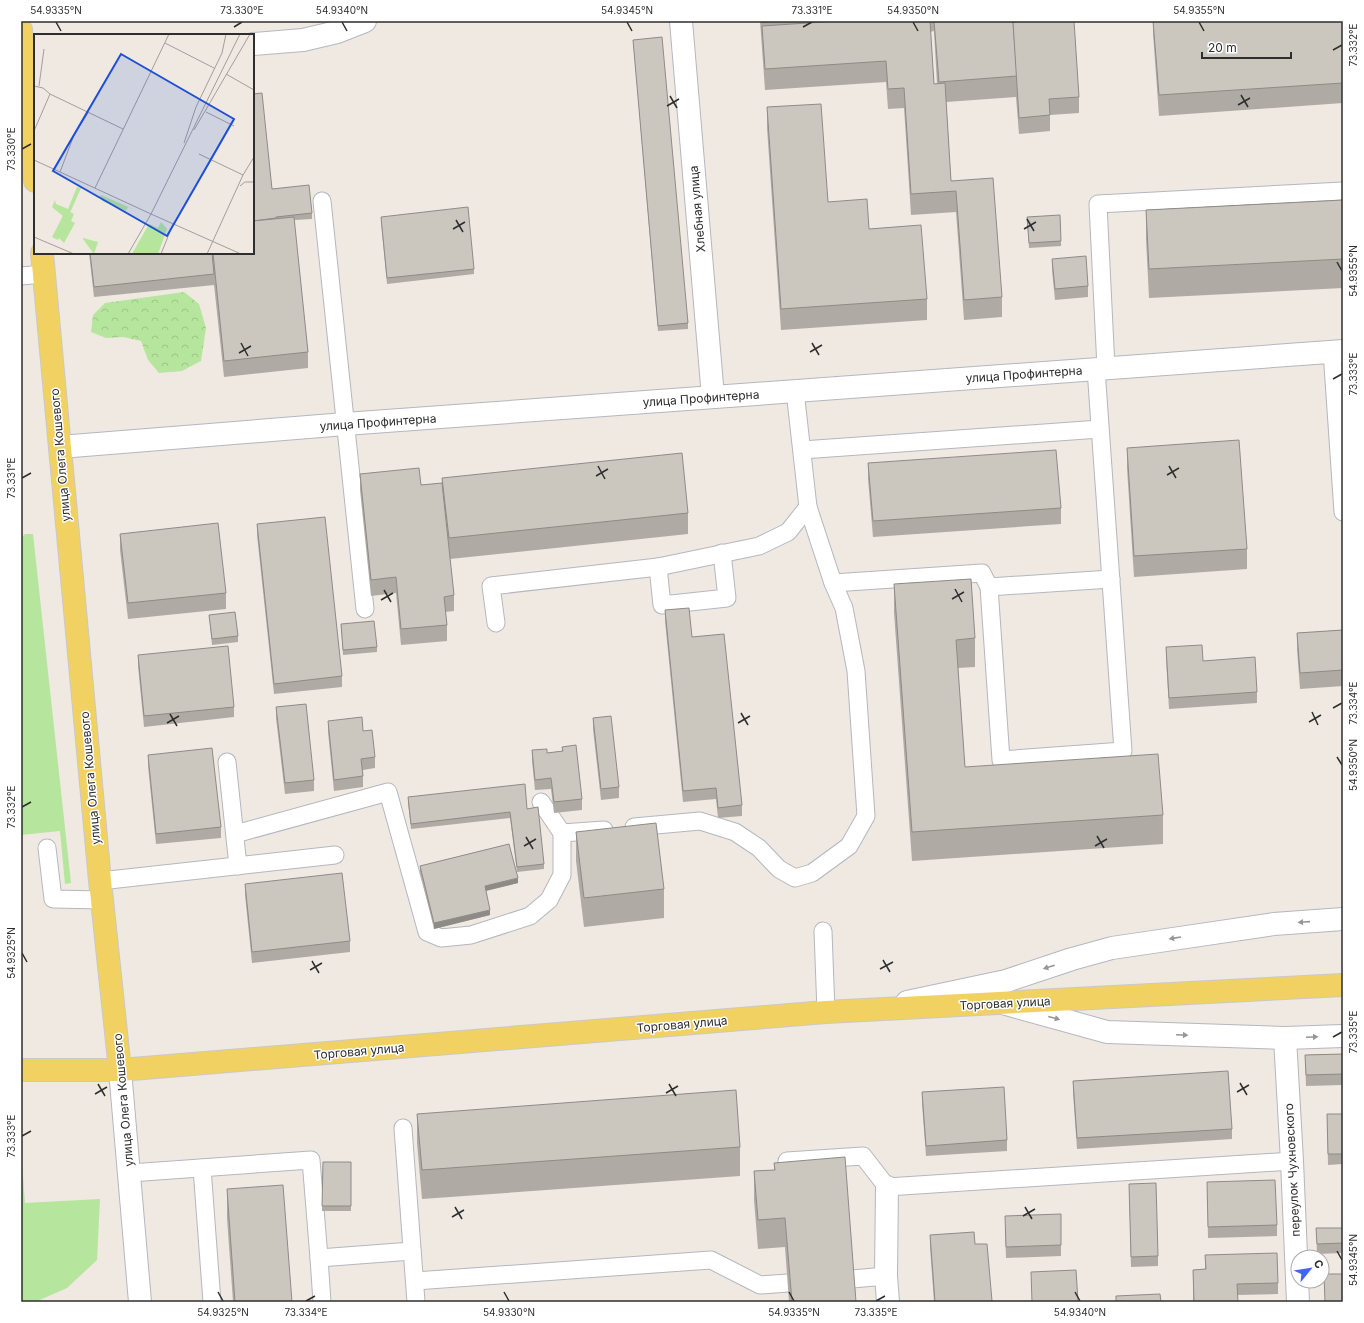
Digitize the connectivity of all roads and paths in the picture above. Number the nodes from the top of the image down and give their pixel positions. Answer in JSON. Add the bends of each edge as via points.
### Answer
{"nodes":[{"id":1,"x":365,"y":21,"type":"edge"},
{"id":2,"x":681,"y":21,"type":"edge"},
{"id":3,"x":21,"y":30,"type":"edge"},
{"id":4,"x":254,"y":44,"type":"edge"},
{"id":5,"x":30,"y":66,"type":"edge"},
{"id":6,"x":34,"y":158,"type":"edge"},
{"id":7,"x":1343,"y":191,"type":"edge"},
{"id":8,"x":322,"y":202,"type":"dead end"},
{"id":9,"x":43,"y":263,"type":"edge"},
{"id":10,"x":21,"y":276,"type":"edge"},
{"id":11,"x":1337,"y":351,"type":"edge"},
{"id":12,"x":1101,"y":368,"type":"junction"},
{"id":13,"x":795,"y":391,"type":"junction"},
{"id":14,"x":713,"y":397,"type":"junction"},
{"id":15,"x":345,"y":424,"type":"junction"},
{"id":16,"x":1100,"y":429,"type":"junction"},
{"id":17,"x":60,"y":447,"type":"junction"},
{"id":18,"x":802,"y":450,"type":"junction"},
{"id":19,"x":808,"y":507,"type":"junction"},
{"id":20,"x":1343,"y":512,"type":"edge"},
{"id":21,"x":722,"y":553,"type":"junction"},
{"id":22,"x":658,"y":568,"type":"junction"},
{"id":23,"x":1111,"y":578,"type":"junction"},
{"id":24,"x":833,"y":583,"type":"junction"},
{"id":25,"x":989,"y":587,"type":"junction"},
{"id":26,"x":365,"y":609,"type":"dead end"},
{"id":27,"x":496,"y":623,"type":"dead end"},
{"id":28,"x":227,"y":762,"type":"dead end"},
{"id":29,"x":541,"y":802,"type":"dead end"},
{"id":30,"x":562,"y":833,"type":"junction"},
{"id":31,"x":234,"y":834,"type":"junction"},
{"id":32,"x":47,"y":848,"type":"dead end"},
{"id":33,"x":335,"y":856,"type":"dead end"},
{"id":34,"x":238,"y":866,"type":"junction"},
{"id":35,"x":101,"y":890,"type":"junction"},
{"id":36,"x":1343,"y":919,"type":"edge"},
{"id":37,"x":823,"y":931,"type":"dead end"},
{"id":38,"x":1343,"y":985,"type":"edge"},
{"id":39,"x":1002,"y":1004,"type":"junction"},
{"id":40,"x":863,"y":1011,"type":"junction"},
{"id":41,"x":826,"y":1012,"type":"junction"},
{"id":42,"x":1343,"y":1036,"type":"edge"},
{"id":43,"x":1285,"y":1038,"type":"junction"},
{"id":44,"x":21,"y":1070,"type":"edge"},
{"id":45,"x":120,"y":1070,"type":"junction"},
{"id":46,"x":403,"y":1128,"type":"dead end"},
{"id":47,"x":787,"y":1161,"type":"edge"},
{"id":48,"x":1292,"y":1161,"type":"junction"},
{"id":49,"x":202,"y":1168,"type":"junction"},
{"id":50,"x":130,"y":1173,"type":"junction"},
{"id":51,"x":887,"y":1187,"type":"junction"},
{"id":52,"x":412,"y":1251,"type":"junction"},
{"id":53,"x":318,"y":1258,"type":"junction"},
{"id":54,"x":886,"y":1276,"type":"junction"},
{"id":55,"x":852,"y":1278,"type":"edge"},
{"id":56,"x":415,"y":1282,"type":"junction"},
{"id":57,"x":788,"y":1283,"type":"edge"},
{"id":58,"x":140,"y":1302,"type":"edge"},
{"id":59,"x":212,"y":1302,"type":"edge"},
{"id":60,"x":322,"y":1302,"type":"edge"},
{"id":61,"x":416,"y":1302,"type":"edge"},
{"id":62,"x":888,"y":1302,"type":"edge"},
{"id":63,"x":1298,"y":1302,"type":"edge"}],
"edges":[{"from":1,"to":4,"type":"street","via":[[337,32],[303,40]]},
{"from":2,"to":14,"type":"street","name":"Хлебная улица"},
{"from":3,"to":5,"type":"main road"},
{"from":5,"to":6,"type":"main road"},
{"from":7,"to":12,"type":"lane","via":[[1098,204]]},
{"from":8,"to":15,"type":"lane"},
{"from":9,"to":10,"type":"lane"},
{"from":9,"to":17,"type":"main road","name":"улица Олега Кошевого"},
{"from":11,"to":12,"type":"street","name":"улица Профинтерна"},
{"from":11,"to":20,"type":"lane"},
{"from":12,"to":13,"type":"street","name":"улица Профинтерна"},
{"from":12,"to":16,"type":"lane"},
{"from":13,"to":14,"type":"street","name":"улица Профинтерна"},
{"from":13,"to":18,"type":"lane"},
{"from":14,"to":15,"type":"street","name":"улица Профинтерна"},
{"from":15,"to":17,"type":"street","name":"улица Профинтерна"},
{"from":15,"to":26,"type":"lane"},
{"from":16,"to":18,"type":"lane"},
{"from":16,"to":23,"type":"lane"},
{"from":17,"to":35,"type":"main road","name":"улица Олега Кошевого"},
{"from":18,"to":19,"type":"lane"},
{"from":19,"to":21,"type":"lane","via":[[788,532],[759,546]]},
{"from":19,"to":24,"type":"lane"},
{"from":21,"to":22,"type":"lane"},
{"from":21,"to":22,"type":"lane","via":[[727,598],[662,605]]},
{"from":22,"to":27,"type":"lane","via":[[491,586]]},
{"from":23,"to":25,"type":"lane"},
{"from":23,"to":25,"type":"lane","via":[[1123,751],[1016,759],[1000,760]]},
{"from":24,"to":25,"type":"lane","via":[[982,573]]},
{"from":24,"to":30,"type":"lane","via":[[844,608],[856,671],[866,816],[848,846],[812,873],[795,878],[779,869],[759,848],[735,832],[700,822]]},
{"from":28,"to":31,"type":"lane"},
{"from":29,"to":30,"type":"lane"},
{"from":30,"to":31,"type":"lane","via":[[562,875],[549,900],[530,916],[471,935],[441,938],[427,932],[388,792]]},
{"from":31,"to":34,"type":"lane"},
{"from":32,"to":35,"type":"lane","via":[[53,899]]},
{"from":33,"to":34,"type":"lane"},
{"from":34,"to":35,"type":"lane"},
{"from":35,"to":45,"type":"main road","name":"улица Олега Кошевого"},
{"from":36,"to":40,"type":"street","one_way":true,"via":[[1274,924],[1112,948],[1006,981]]},
{"from":37,"to":41,"type":"lane"},
{"from":38,"to":39,"type":"main road","name":"Торговая улица"},
{"from":39,"to":40,"type":"main road","name":"Торговая улица"},
{"from":39,"to":43,"type":"street","one_way":true,"via":[[1107,1032]]},
{"from":40,"to":41,"type":"main road","name":"Торговая улица"},
{"from":41,"to":45,"type":"main road","name":"Торговая улица"},
{"from":43,"to":42,"type":"street","one_way":true},
{"from":43,"to":48,"type":"street","name":"переулок Чухновского"},
{"from":44,"to":45,"type":"main road","name":"Торговая улица"},
{"from":45,"to":50,"type":"street","name":"улица Олега Кошевого"},
{"from":46,"to":52,"type":"lane"},
{"from":47,"to":51,"type":"lane","via":[[864,1156]]},
{"from":48,"to":51,"type":"lane"},
{"from":48,"to":63,"type":"street","name":"переулок Чухновского"},
{"from":49,"to":50,"type":"lane"},
{"from":49,"to":53,"type":"lane","via":[[311,1160]]},
{"from":49,"to":59,"type":"lane"},
{"from":50,"to":58,"type":"street","name":"улица Олега Кошевого"},
{"from":51,"to":54,"type":"street"},
{"from":52,"to":53,"type":"lane"},
{"from":52,"to":56,"type":"lane"},
{"from":53,"to":60,"type":"lane"},
{"from":54,"to":55,"type":"lane"},
{"from":54,"to":62,"type":"street"},
{"from":56,"to":57,"type":"lane","via":[[711,1260],[760,1285]]},
{"from":56,"to":61,"type":"lane"}]}
